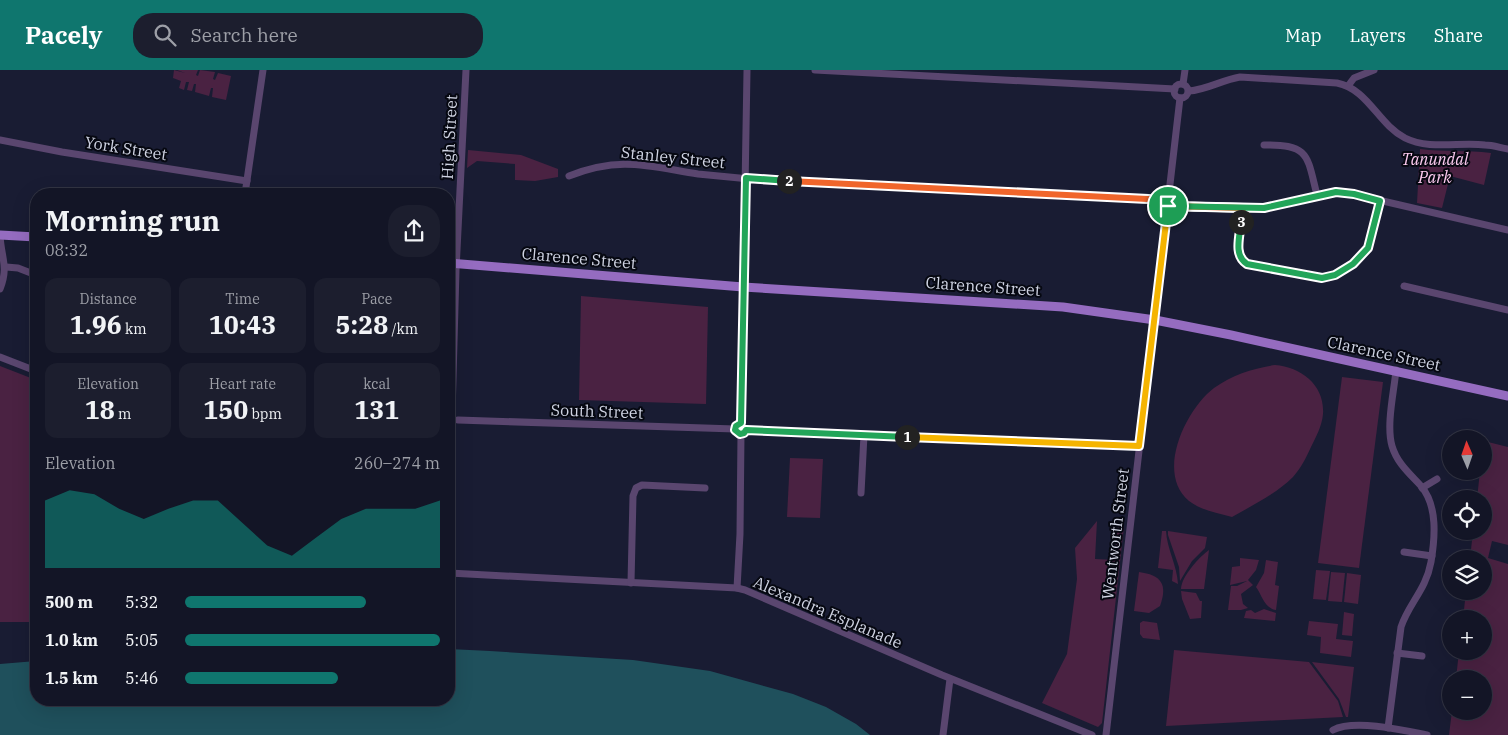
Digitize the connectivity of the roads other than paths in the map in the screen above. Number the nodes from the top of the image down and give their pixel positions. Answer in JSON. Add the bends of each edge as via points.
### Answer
{"nodes":[{"id":1,"x":263,"y":70,"type":"edge"},
{"id":2,"x":466,"y":70,"type":"edge"},
{"id":3,"x":747,"y":70,"type":"edge"},
{"id":4,"x":814,"y":70,"type":"edge"},
{"id":5,"x":1185,"y":70,"type":"edge"},
{"id":6,"x":1374,"y":70,"type":"edge"},
{"id":7,"x":1183,"y":84,"type":"junction"},
{"id":8,"x":1348,"y":86,"type":"junction"},
{"id":9,"x":1175,"y":89,"type":"junction"},
{"id":10,"x":1189,"y":91,"type":"junction"},
{"id":11,"x":1180,"y":98,"type":"junction"},
{"id":12,"x":0,"y":140,"type":"edge"},
{"id":13,"x":1264,"y":145,"type":"dead end"},
{"id":14,"x":1508,"y":149,"type":"edge"},
{"id":15,"x":569,"y":176,"type":"dead end"},
{"id":16,"x":746,"y":178,"type":"junction"},
{"id":17,"x":247,"y":181,"type":"junction"},
{"id":18,"x":246,"y":188,"type":"edge"},
{"id":19,"x":1317,"y":195,"type":"junction"},
{"id":20,"x":1380,"y":201,"type":"junction"},
{"id":21,"x":1168,"y":203,"type":"junction"},
{"id":22,"x":1243,"y":208,"type":"junction"},
{"id":23,"x":1508,"y":230,"type":"edge"},
{"id":24,"x":455,"y":233,"type":"edge"},
{"id":25,"x":0,"y":236,"type":"edge"},
{"id":26,"x":30,"y":237,"type":"edge"},
{"id":27,"x":455,"y":263,"type":"edge"},
{"id":28,"x":6,"y":267,"type":"junction"},
{"id":29,"x":30,"y":273,"type":"edge"},
{"id":30,"x":1404,"y":286,"type":"dead end"},
{"id":31,"x":743,"y":287,"type":"junction"},
{"id":32,"x":0,"y":289,"type":"edge"},
{"id":33,"x":1508,"y":310,"type":"edge"},
{"id":34,"x":1155,"y":320,"type":"junction"},
{"id":35,"x":0,"y":357,"type":"edge"},
{"id":36,"x":30,"y":370,"type":"edge"},
{"id":37,"x":1396,"y":370,"type":"junction"},
{"id":38,"x":1508,"y":396,"type":"edge"},
{"id":39,"x":455,"y":416,"type":"edge"},
{"id":40,"x":741,"y":429,"type":"junction"},
{"id":41,"x":864,"y":436,"type":"junction"},
{"id":42,"x":1139,"y":446,"type":"junction"},
{"id":43,"x":1437,"y":479,"type":"dead end"},
{"id":44,"x":705,"y":488,"type":"dead end"},
{"id":45,"x":1422,"y":488,"type":"junction"},
{"id":46,"x":861,"y":493,"type":"dead end"},
{"id":47,"x":1404,"y":552,"type":"dead end"},
{"id":48,"x":1432,"y":556,"type":"junction"},
{"id":49,"x":455,"y":573,"type":"edge"},
{"id":50,"x":631,"y":583,"type":"junction"},
{"id":51,"x":738,"y":588,"type":"junction"},
{"id":52,"x":1397,"y":653,"type":"junction"},
{"id":53,"x":1422,"y":656,"type":"dead end"},
{"id":54,"x":950,"y":679,"type":"junction"},
{"id":55,"x":1388,"y":728,"type":"junction"},
{"id":56,"x":1332,"y":730,"type":"dead end"},
{"id":57,"x":943,"y":735,"type":"edge"},
{"id":58,"x":1092,"y":735,"type":"edge"},
{"id":59,"x":1106,"y":735,"type":"edge"},
{"id":60,"x":1427,"y":735,"type":"edge"}],
"edges":[{"from":1,"to":17,"type":"street"},
{"from":2,"to":24,"type":"street","name":"High Street"},
{"from":3,"to":16,"type":"street"},
{"from":4,"to":9,"type":"street"},
{"from":5,"to":7,"type":"street"},
{"from":6,"to":8,"type":"street","via":[[1354,78]]},
{"from":7,"to":9,"type":"street","via":[[1178,84]]},
{"from":7,"to":10,"type":"street"},
{"from":8,"to":10,"type":"street","via":[[1240,77]]},
{"from":8,"to":14,"type":"street","via":[[1398,134],[1414,142]]},
{"from":9,"to":11,"type":"street"},
{"from":10,"to":11,"type":"street"},
{"from":11,"to":21,"type":"street","name":"Wentworth Street"},
{"from":12,"to":17,"type":"street","name":"York Street"},
{"from":13,"to":19,"type":"street","via":[[1299,149],[1308,160]]},
{"from":15,"to":16,"type":"street","name":"Stanley Street","via":[[600,166],[628,163]]},
{"from":16,"to":21,"type":"street","name":"Stanley Street"},
{"from":16,"to":31,"type":"street"},
{"from":17,"to":18,"type":"street"},
{"from":19,"to":20,"type":"street","name":"Stanley Street","via":[[1344,192]]},
{"from":19,"to":22,"type":"street","name":"Stanley Street","via":[[1272,207]]},
{"from":20,"to":22,"type":"street","via":[[1368,248],[1362,257],[1344,271],[1322,278],[1243,261],[1238,253]]},
{"from":20,"to":23,"type":"street","name":"Stanley Street"},
{"from":21,"to":22,"type":"street","name":"Stanley Street"},
{"from":21,"to":34,"type":"street","name":"Wentworth Street"},
{"from":25,"to":26,"type":"main road"},
{"from":25,"to":28,"type":"street"},
{"from":27,"to":31,"type":"main road","name":"Clarence Street"},
{"from":28,"to":29,"type":"street"},
{"from":28,"to":32,"type":"street"},
{"from":30,"to":33,"type":"street"},
{"from":31,"to":34,"type":"main road","name":"Clarence Street","via":[[1036,304]]},
{"from":31,"to":40,"type":"street"},
{"from":34,"to":37,"type":"main road","name":"Clarence Street"},
{"from":34,"to":42,"type":"street","name":"Wentworth Street"},
{"from":35,"to":36,"type":"street"},
{"from":37,"to":38,"type":"main road","name":"Clarence Street"},
{"from":37,"to":45,"type":"street","via":[[1391,444],[1400,464]]},
{"from":39,"to":40,"type":"street","name":"South Street"},
{"from":40,"to":41,"type":"street","name":"South Street"},
{"from":40,"to":51,"type":"street"},
{"from":41,"to":42,"type":"street","name":"South Street"},
{"from":41,"to":46,"type":"street"},
{"from":42,"to":59,"type":"street","name":"Wentworth Street"},
{"from":43,"to":45,"type":"street"},
{"from":44,"to":50,"type":"street","via":[[642,485],[636,488],[633,496]]},
{"from":45,"to":48,"type":"street","via":[[1434,518]]},
{"from":47,"to":48,"type":"street"},
{"from":48,"to":52,"type":"street","via":[[1423,587],[1400,628]]},
{"from":49,"to":50,"type":"street","name":"Alexandra Esplanade"},
{"from":50,"to":51,"type":"street","name":"Alexandra Esplanade"},
{"from":51,"to":54,"type":"street","name":"Alexandra Esplanade"},
{"from":52,"to":53,"type":"street"},
{"from":52,"to":55,"type":"street"},
{"from":54,"to":57,"type":"street"},
{"from":54,"to":58,"type":"street","name":"Alexandra Esplanade"},
{"from":55,"to":56,"type":"street","via":[[1348,725]]},
{"from":55,"to":60,"type":"street"}]}
